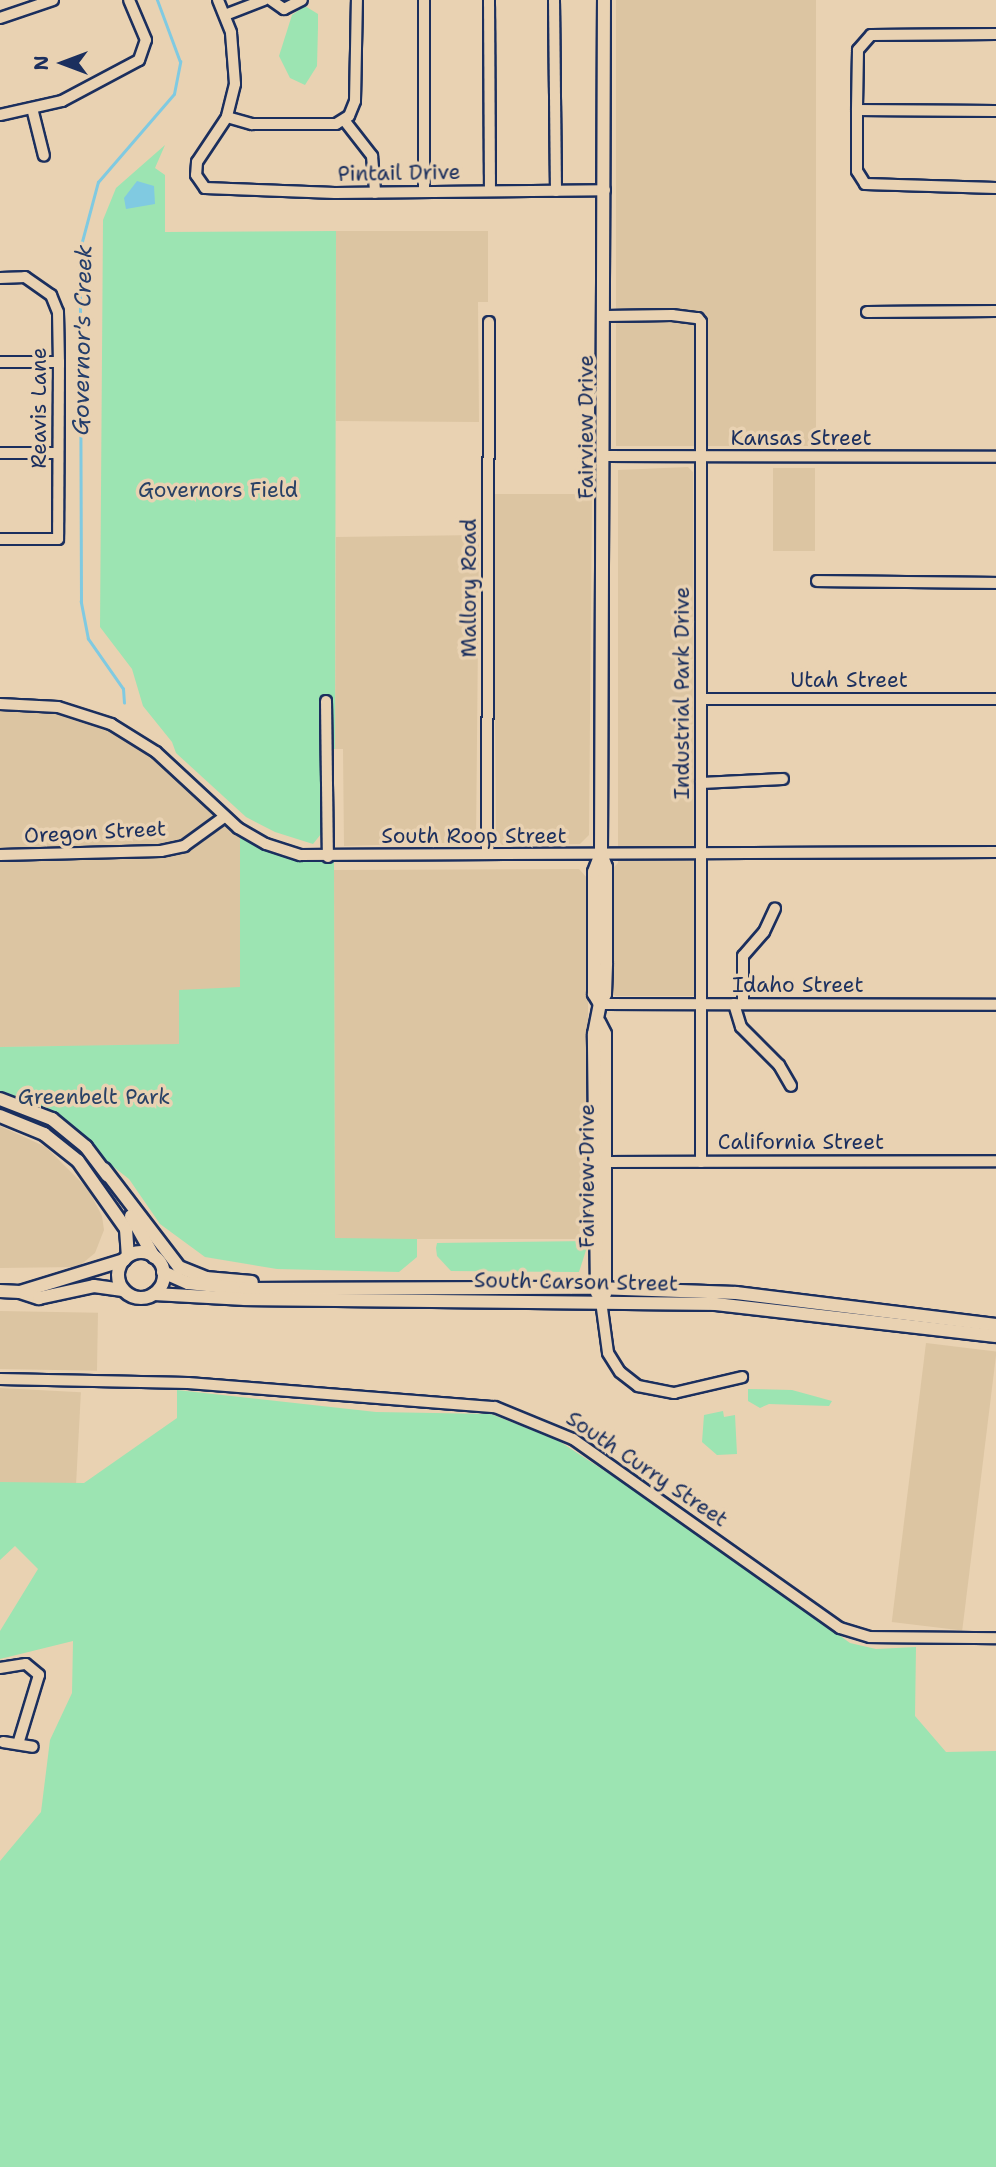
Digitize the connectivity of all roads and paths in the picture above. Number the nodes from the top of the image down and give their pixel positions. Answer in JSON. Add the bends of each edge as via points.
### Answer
{"nodes":[{"id":1,"x":53,"y":0,"type":"edge"},
{"id":2,"x":129,"y":0,"type":"edge"},
{"id":3,"x":218,"y":0,"type":"edge"},
{"id":4,"x":264,"y":0,"type":"edge"},
{"id":5,"x":271,"y":0,"type":"edge"},
{"id":6,"x":302,"y":0,"type":"edge"},
{"id":7,"x":357,"y":0,"type":"edge"},
{"id":8,"x":424,"y":0,"type":"edge"},
{"id":9,"x":489,"y":0,"type":"edge"},
{"id":10,"x":554,"y":0,"type":"edge"},
{"id":11,"x":604,"y":0,"type":"edge"},
{"id":12,"x":225,"y":15,"type":"junction"},
{"id":13,"x":0,"y":18,"type":"edge"},
{"id":14,"x":996,"y":34,"type":"edge"},
{"id":15,"x":32,"y":108,"type":"junction"},
{"id":16,"x":857,"y":110,"type":"junction"},
{"id":17,"x":996,"y":111,"type":"edge"},
{"id":18,"x":0,"y":115,"type":"edge"},
{"id":19,"x":227,"y":117,"type":"junction"},
{"id":20,"x":344,"y":120,"type":"junction"},
{"id":21,"x":44,"y":156,"type":"dead end"},
{"id":22,"x":996,"y":188,"type":"edge"},
{"id":23,"x":605,"y":190,"type":"junction"},
{"id":24,"x":490,"y":191,"type":"junction"},
{"id":25,"x":556,"y":191,"type":"junction"},
{"id":26,"x":424,"y":192,"type":"junction"},
{"id":27,"x":374,"y":193,"type":"junction"},
{"id":28,"x":0,"y":278,"type":"edge"},
{"id":29,"x":996,"y":311,"type":"edge"},
{"id":30,"x":867,"y":312,"type":"dead end"},
{"id":31,"x":606,"y":316,"type":"junction"},
{"id":32,"x":489,"y":322,"type":"dead end"},
{"id":33,"x":0,"y":362,"type":"edge"},
{"id":34,"x":59,"y":362,"type":"junction"},
{"id":35,"x":0,"y":453,"type":"edge"},
{"id":36,"x":58,"y":453,"type":"junction"},
{"id":37,"x":606,"y":457,"type":"junction"},
{"id":38,"x":996,"y":457,"type":"edge"},
{"id":39,"x":702,"y":458,"type":"junction"},
{"id":40,"x":0,"y":539,"type":"edge"},
{"id":41,"x":817,"y":581,"type":"dead end"},
{"id":42,"x":996,"y":583,"type":"edge"},
{"id":43,"x":701,"y":699,"type":"junction"},
{"id":44,"x":996,"y":699,"type":"edge"},
{"id":45,"x":326,"y":701,"type":"dead end"},
{"id":46,"x":0,"y":704,"type":"edge"},
{"id":47,"x":783,"y":779,"type":"dead end"},
{"id":48,"x":701,"y":783,"type":"junction"},
{"id":49,"x":224,"y":817,"type":"junction"},
{"id":50,"x":701,"y":852,"type":"junction"},
{"id":51,"x":996,"y":852,"type":"edge"},
{"id":52,"x":601,"y":854,"type":"junction"},
{"id":53,"x":0,"y":855,"type":"edge"},
{"id":54,"x":487,"y":855,"type":"junction"},
{"id":55,"x":328,"y":857,"type":"junction"},
{"id":56,"x":775,"y":908,"type":"dead end"},
{"id":57,"x":600,"y":1004,"type":"junction"},
{"id":58,"x":701,"y":1004,"type":"junction"},
{"id":59,"x":738,"y":1004,"type":"junction"},
{"id":60,"x":996,"y":1005,"type":"edge"},
{"id":61,"x":599,"y":1022,"type":"junction"},
{"id":62,"x":791,"y":1086,"type":"dead end"},
{"id":63,"x":0,"y":1099,"type":"edge"},
{"id":64,"x":0,"y":1116,"type":"edge"},
{"id":65,"x":996,"y":1161,"type":"edge"},
{"id":66,"x":605,"y":1162,"type":"junction"},
{"id":67,"x":701,"y":1162,"type":"junction"},
{"id":68,"x":104,"y":1170,"type":"junction"},
{"id":69,"x":154,"y":1257,"type":"junction"},
{"id":70,"x":126,"y":1258,"type":"junction"},
{"id":71,"x":163,"y":1272,"type":"junction"},
{"id":72,"x":82,"y":1275,"type":"junction"},
{"id":73,"x":300,"y":1289,"type":"junction"},
{"id":74,"x":123,"y":1290,"type":"junction"},
{"id":75,"x":0,"y":1292,"type":"edge"},
{"id":76,"x":20,"y":1292,"type":"junction"},
{"id":77,"x":601,"y":1293,"type":"junction"},
{"id":78,"x":154,"y":1294,"type":"junction"},
{"id":79,"x":426,"y":1294,"type":"junction"},
{"id":80,"x":39,"y":1298,"type":"junction"},
{"id":81,"x":996,"y":1325,"type":"edge"},
{"id":82,"x":996,"y":1336,"type":"edge"},
{"id":83,"x":742,"y":1377,"type":"dead end"},
{"id":84,"x":0,"y":1379,"type":"edge"},
{"id":85,"x":996,"y":1638,"type":"edge"},
{"id":86,"x":0,"y":1668,"type":"edge"},
{"id":87,"x":3,"y":1742,"type":"dead end"},
{"id":88,"x":18,"y":1744,"type":"junction"},
{"id":89,"x":33,"y":1747,"type":"dead end"}],
"edges":[{"from":1,"to":13,"type":"street"},
{"from":2,"to":15,"type":"street","via":[[146,40],[139,60],[83,92]]},
{"from":3,"to":12,"type":"street"},
{"from":4,"to":12,"type":"street"},
{"from":5,"to":6,"type":"street","via":[[284,9]]},
{"from":7,"to":20,"type":"street","via":[[355,100]]},
{"from":8,"to":26,"type":"street"},
{"from":9,"to":24,"type":"street"},
{"from":10,"to":25,"type":"street"},
{"from":11,"to":23,"type":"main road","name":"Fairview Drive"},
{"from":12,"to":19,"type":"street","via":[[235,72]]},
{"from":14,"to":16,"type":"street","via":[[866,38],[858,50]]},
{"from":15,"to":18,"type":"street"},
{"from":15,"to":21,"type":"street"},
{"from":16,"to":17,"type":"street"},
{"from":16,"to":22,"type":"street","via":[[857,171],[865,184]]},
{"from":19,"to":20,"type":"street","via":[[252,124]]},
{"from":19,"to":27,"type":"street","name":"Pintail Drive","via":[[197,162],[198,179],[217,191]]},
{"from":20,"to":27,"type":"street","via":[[372,156]]},
{"from":23,"to":25,"type":"street","name":"Pintail Drive"},
{"from":23,"to":31,"type":"main road","name":"Fairview Drive"},
{"from":24,"to":25,"type":"street","name":"Pintail Drive"},
{"from":24,"to":26,"type":"street","name":"Pintail Drive"},
{"from":26,"to":27,"type":"street","name":"Pintail Drive"},
{"from":28,"to":34,"type":"street","name":"Reavis Lane","via":[[25,277],[40,283],[51,295],[58,312]]},
{"from":29,"to":30,"type":"street"},
{"from":31,"to":37,"type":"main road","name":"Fairview Drive"},
{"from":31,"to":39,"type":"street","name":"Industrial Park Drive","via":[[699,319]]},
{"from":32,"to":54,"type":"street","name":"Mallory Road"},
{"from":33,"to":34,"type":"street"},
{"from":34,"to":36,"type":"street","name":"Reavis Lane"},
{"from":35,"to":36,"type":"street"},
{"from":36,"to":40,"type":"street","name":"Reavis Lane","via":[[58,539]]},
{"from":37,"to":39,"type":"street","name":"Kansas Street"},
{"from":37,"to":52,"type":"main road","name":"Fairview Drive"},
{"from":38,"to":39,"type":"street","name":"Kansas Street"},
{"from":39,"to":43,"type":"street","name":"Industrial Park Drive"},
{"from":41,"to":42,"type":"street"},
{"from":43,"to":44,"type":"street","name":"Utah Street"},
{"from":43,"to":48,"type":"street","name":"Industrial Park Drive"},
{"from":45,"to":55,"type":"street"},
{"from":46,"to":49,"type":"street","name":"South Roop Street","via":[[58,707],[126,731],[156,752]]},
{"from":47,"to":48,"type":"street"},
{"from":48,"to":50,"type":"street","name":"Industrial Park Drive"},
{"from":49,"to":53,"type":"street","name":"Oregon Street","via":[[184,846],[161,851]]},
{"from":49,"to":55,"type":"street","name":"South Roop Street","via":[[266,845]]},
{"from":50,"to":51,"type":"street","name":"South Roop Street"},
{"from":50,"to":52,"type":"street","name":"South Roop Street"},
{"from":50,"to":58,"type":"street","name":"Industrial Park Drive"},
{"from":52,"to":54,"type":"street","name":"South Roop Street"},
{"from":52,"to":57,"type":"main road","name":"Fairview Drive","via":[[606,867],[606,963]]},
{"from":54,"to":55,"type":"street","name":"South Roop Street"},
{"from":56,"to":59,"type":"street","via":[[764,932],[743,956]]},
{"from":57,"to":58,"type":"street","name":"Idaho Street"},
{"from":57,"to":61,"type":"main road","name":"Fairview Drive"},
{"from":58,"to":59,"type":"street","name":"Idaho Street"},
{"from":58,"to":67,"type":"street","name":"Industrial Park Drive"},
{"from":59,"to":60,"type":"street","name":"Idaho Street"},
{"from":59,"to":62,"type":"street","via":[[741,1027],[779,1065]]},
{"from":61,"to":66,"type":"main road","name":"Fairview Drive","via":[[605,1034]]},
{"from":61,"to":77,"type":"main road","name":"Fairview Drive","via":[[594,1034]]},
{"from":63,"to":68,"type":"main road","via":[[52,1119]]},
{"from":64,"to":70,"type":"main road","via":[[44,1134],[78,1161],[126,1229]]},
{"from":65,"to":67,"type":"street","name":"California Street"},
{"from":66,"to":67,"type":"street","name":"California Street"},
{"from":66,"to":77,"type":"main road","name":"Fairview Drive"},
{"from":68,"to":69,"type":"main road"},
{"from":68,"to":73,"type":"main road","via":[[179,1267],[206,1278]]},
{"from":69,"to":70,"type":"main road","via":[[141,1252]]},
{"from":69,"to":71,"type":"main road"},
{"from":70,"to":72,"type":"main road"},
{"from":70,"to":74,"type":"main road","via":[[118,1272]]},
{"from":71,"to":73,"type":"main road","name":"South Carson Street","via":[[208,1287]]},
{"from":71,"to":78,"type":"main road"},
{"from":72,"to":76,"type":"main road"},
{"from":72,"to":80,"type":"main road","via":[[44,1291]]},
{"from":73,"to":79,"type":"main road","name":"South Carson Street"},
{"from":74,"to":78,"type":"main road","via":[[138,1298]]},
{"from":74,"to":80,"type":"main road","via":[[94,1286]]},
{"from":75,"to":76,"type":"main road"},
{"from":76,"to":80,"type":"main road"},
{"from":77,"to":79,"type":"main road","name":"South Carson Street"},
{"from":77,"to":81,"type":"main road","name":"South Carson Street","via":[[767,1296]]},
{"from":77,"to":82,"type":"main road","name":"South Carson Street","via":[[791,1310]]},
{"from":77,"to":83,"type":"street","via":[[608,1353],[620,1372],[638,1386],[674,1393]]},
{"from":78,"to":79,"type":"main road","name":"South Carson Street"},
{"from":84,"to":85,"type":"street","name":"South Curry Street","via":[[198,1384],[495,1408],[531,1419],[584,1446],[840,1628],[870,1637]]},
{"from":86,"to":88,"type":"street","via":[[26,1664],[39,1675]]},
{"from":87,"to":88,"type":"street"},
{"from":88,"to":89,"type":"street"}]}
